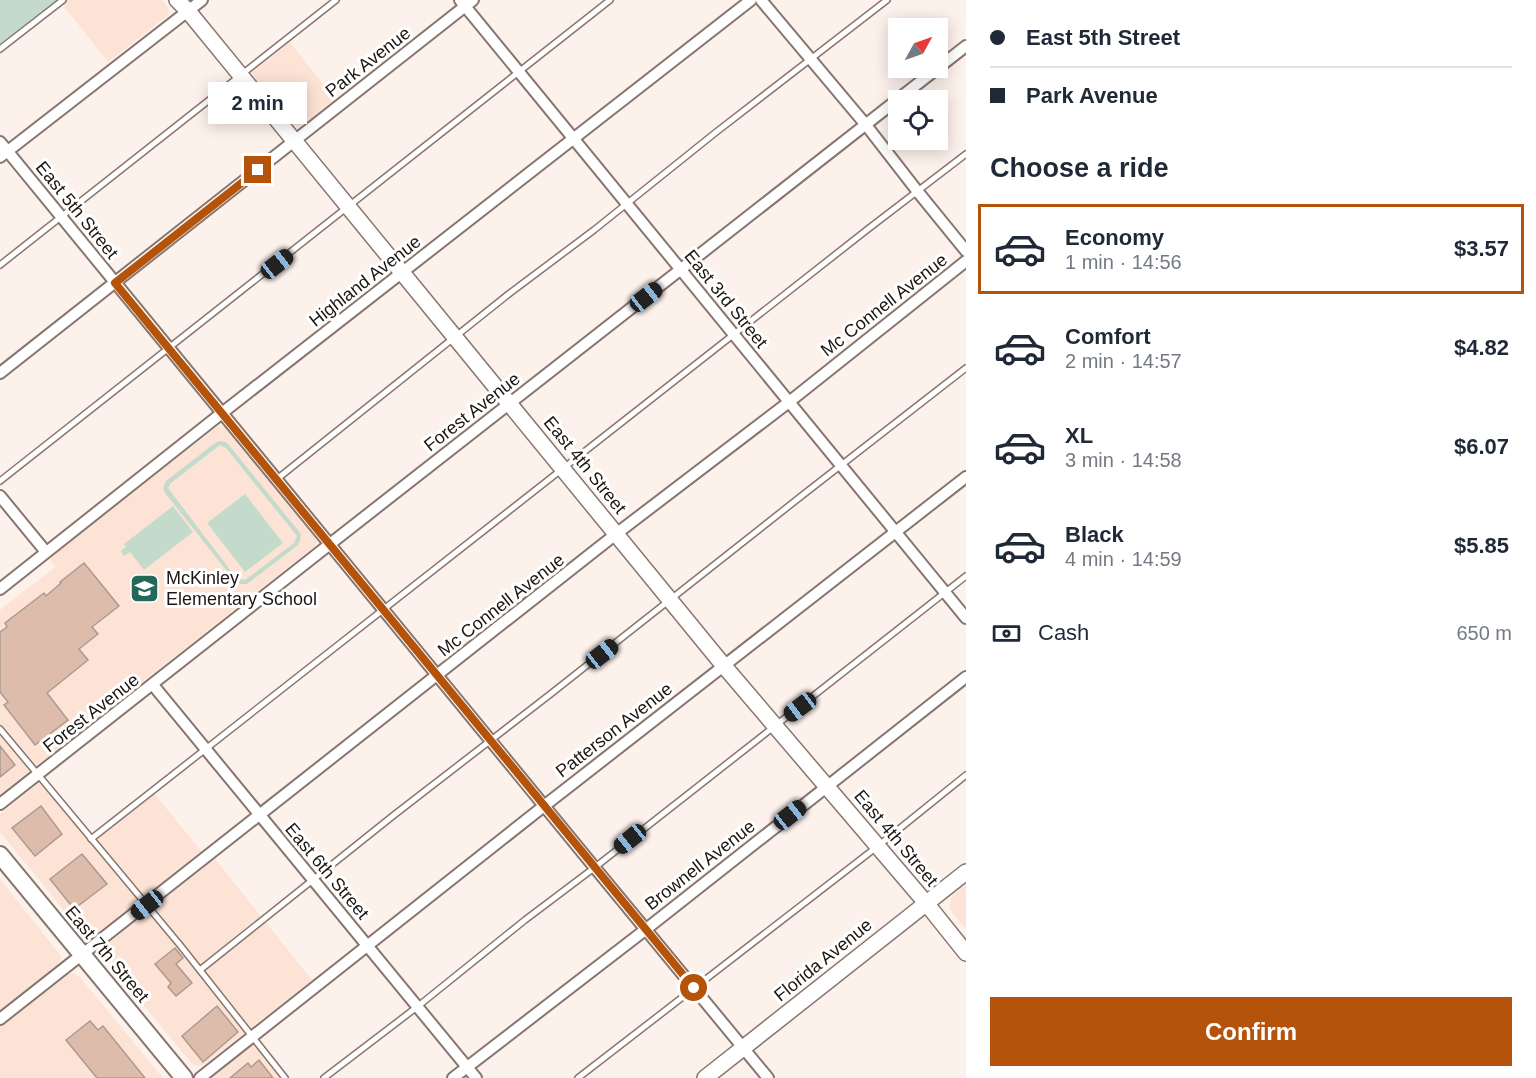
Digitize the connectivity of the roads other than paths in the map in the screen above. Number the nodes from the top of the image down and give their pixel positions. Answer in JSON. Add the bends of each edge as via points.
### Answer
{"nodes":[{"id":1,"x":63,"y":0,"type":"edge"},
{"id":2,"x":202,"y":0,"type":"edge"},
{"id":3,"x":336,"y":0,"type":"edge"},
{"id":4,"x":610,"y":0,"type":"edge"},
{"id":5,"x":751,"y":0,"type":"edge"},
{"id":6,"x":761,"y":0,"type":"edge"},
{"id":7,"x":886,"y":0,"type":"edge"},
{"id":8,"x":466,"y":2,"type":"edge"},
{"id":9,"x":182,"y":6,"type":"edge"},
{"id":10,"x":966,"y":46,"type":"edge"},
{"id":11,"x":0,"y":49,"type":"edge"},
{"id":12,"x":811,"y":59,"type":"junction"},
{"id":13,"x":519,"y":72,"type":"junction"},
{"id":14,"x":240,"y":75,"type":"junction"},
{"id":15,"x":866,"y":125,"type":"junction"},
{"id":16,"x":573,"y":139,"type":"junction"},
{"id":17,"x":0,"y":142,"type":"edge"},
{"id":18,"x":294,"y":142,"type":"junction"},
{"id":19,"x":4,"y":154,"type":"edge"},
{"id":20,"x":966,"y":154,"type":"edge"},
{"id":21,"x":918,"y":192,"type":"junction"},
{"id":22,"x":626,"y":204,"type":"junction"},
{"id":23,"x":348,"y":207,"type":"junction"},
{"id":24,"x":61,"y":217,"type":"junction"},
{"id":25,"x":966,"y":251,"type":"edge"},
{"id":26,"x":966,"y":261,"type":"edge"},
{"id":27,"x":0,"y":265,"type":"edge"},
{"id":28,"x":681,"y":270,"type":"junction"},
{"id":29,"x":402,"y":273,"type":"junction"},
{"id":30,"x":115,"y":283,"type":"junction"},
{"id":31,"x":734,"y":334,"type":"junction"},
{"id":32,"x":455,"y":338,"type":"junction"},
{"id":33,"x":169,"y":349,"type":"junction"},
{"id":34,"x":966,"y":368,"type":"edge"},
{"id":35,"x":0,"y":373,"type":"edge"},
{"id":36,"x":789,"y":402,"type":"junction"},
{"id":37,"x":509,"y":404,"type":"junction"},
{"id":38,"x":222,"y":413,"type":"junction"},
{"id":39,"x":841,"y":466,"type":"junction"},
{"id":40,"x":562,"y":469,"type":"junction"},
{"id":41,"x":966,"y":477,"type":"edge"},
{"id":42,"x":276,"y":479,"type":"junction"},
{"id":43,"x":0,"y":481,"type":"edge"},
{"id":44,"x":0,"y":496,"type":"edge"},
{"id":45,"x":896,"y":533,"type":"junction"},
{"id":46,"x":616,"y":534,"type":"junction"},
{"id":47,"x":330,"y":544,"type":"junction"},
{"id":48,"x":46,"y":552,"type":"junction"},
{"id":49,"x":966,"y":576,"type":"edge"},
{"id":50,"x":0,"y":589,"type":"edge"},
{"id":51,"x":945,"y":592,"type":"junction"},
{"id":52,"x":670,"y":600,"type":"junction"},
{"id":53,"x":383,"y":609,"type":"junction"},
{"id":54,"x":966,"y":618,"type":"edge"},
{"id":55,"x":724,"y":666,"type":"junction"},
{"id":56,"x":438,"y":675,"type":"junction"},
{"id":57,"x":966,"y":677,"type":"edge"},
{"id":58,"x":153,"y":685,"type":"junction"},
{"id":59,"x":775,"y":726,"type":"junction"},
{"id":60,"x":0,"y":729,"type":"edge"},
{"id":61,"x":491,"y":741,"type":"junction"},
{"id":62,"x":205,"y":749,"type":"junction"},
{"id":63,"x":38,"y":775,"type":"junction"},
{"id":64,"x":966,"y":775,"type":"edge"},
{"id":65,"x":826,"y":786,"type":"junction"},
{"id":66,"x":0,"y":804,"type":"edge"},
{"id":67,"x":544,"y":806,"type":"junction"},
{"id":68,"x":260,"y":816,"type":"junction"},
{"id":69,"x":91,"y":839,"type":"junction"},
{"id":70,"x":878,"y":846,"type":"junction"},
{"id":71,"x":0,"y":855,"type":"edge"},
{"id":72,"x":594,"y":868,"type":"junction"},
{"id":73,"x":966,"y":872,"type":"edge"},
{"id":74,"x":314,"y":881,"type":"junction"},
{"id":75,"x":926,"y":903,"type":"junction"},
{"id":76,"x":147,"y":905,"type":"junction"},
{"id":77,"x":645,"y":930,"type":"junction"},
{"id":78,"x":368,"y":946,"type":"junction"},
{"id":79,"x":966,"y":953,"type":"edge"},
{"id":80,"x":83,"y":955,"type":"junction"},
{"id":81,"x":200,"y":970,"type":"junction"},
{"id":82,"x":694,"y":988,"type":"junction"},
{"id":83,"x":417,"y":1007,"type":"junction"},
{"id":84,"x":0,"y":1019,"type":"edge"},
{"id":85,"x":252,"y":1036,"type":"junction"},
{"id":86,"x":744,"y":1048,"type":"junction"},
{"id":87,"x":467,"y":1067,"type":"junction"},
{"id":88,"x":184,"y":1078,"type":"edge"},
{"id":89,"x":200,"y":1078,"type":"edge"},
{"id":90,"x":285,"y":1078,"type":"edge"},
{"id":91,"x":324,"y":1078,"type":"edge"},
{"id":92,"x":453,"y":1078,"type":"edge"},
{"id":93,"x":476,"y":1078,"type":"edge"},
{"id":94,"x":578,"y":1078,"type":"edge"},
{"id":95,"x":705,"y":1078,"type":"edge"},
{"id":96,"x":768,"y":1078,"type":"edge"}],
"edges":[{"from":1,"to":11,"type":"lane"},
{"from":2,"to":9,"type":"street"},
{"from":3,"to":14,"type":"lane"},
{"from":4,"to":13,"type":"lane"},
{"from":5,"to":16,"type":"street","name":"Highland Avenue"},
{"from":6,"to":12,"type":"street"},
{"from":7,"to":12,"type":"lane"},
{"from":8,"to":13,"type":"street","name":"East 3rd Street"},
{"from":8,"to":18,"type":"street","name":"Park Avenue"},
{"from":9,"to":14,"type":"street","name":"East 4th Street"},
{"from":9,"to":19,"type":"street"},
{"from":10,"to":15,"type":"street","name":"Forest Avenue"},
{"from":12,"to":15,"type":"street"},
{"from":12,"to":22,"type":"lane"},
{"from":13,"to":16,"type":"street","name":"East 3rd Street"},
{"from":13,"to":23,"type":"lane"},
{"from":14,"to":18,"type":"street","name":"East 4th Street"},
{"from":14,"to":24,"type":"lane"},
{"from":15,"to":21,"type":"street"},
{"from":15,"to":28,"type":"street","name":"Forest Avenue"},
{"from":16,"to":22,"type":"street","name":"East 3rd Street"},
{"from":16,"to":29,"type":"street","name":"Highland Avenue"},
{"from":17,"to":19,"type":"street","name":"East 5th Street"},
{"from":18,"to":23,"type":"street","name":"East 4th Street"},
{"from":18,"to":30,"type":"street","name":"Park Avenue"},
{"from":19,"to":24,"type":"street","name":"East 5th Street"},
{"from":20,"to":21,"type":"lane"},
{"from":21,"to":25,"type":"street"},
{"from":21,"to":31,"type":"lane"},
{"from":22,"to":28,"type":"street","name":"East 3rd Street"},
{"from":22,"to":32,"type":"lane"},
{"from":23,"to":29,"type":"street","name":"East 4th Street"},
{"from":23,"to":33,"type":"lane"},
{"from":24,"to":27,"type":"lane"},
{"from":24,"to":30,"type":"street","name":"East 5th Street"},
{"from":26,"to":36,"type":"street","name":"Mc Connell Avenue"},
{"from":28,"to":31,"type":"street","name":"East 3rd Street"},
{"from":28,"to":37,"type":"street","name":"Forest Avenue"},
{"from":29,"to":32,"type":"street","name":"East 4th Street"},
{"from":29,"to":38,"type":"street","name":"Highland Avenue"},
{"from":30,"to":33,"type":"street","name":"East 5th Street"},
{"from":30,"to":35,"type":"street","name":"Park Avenue"},
{"from":31,"to":36,"type":"street","name":"East 3rd Street"},
{"from":31,"to":40,"type":"lane"},
{"from":32,"to":37,"type":"street","name":"East 4th Street"},
{"from":32,"to":42,"type":"lane"},
{"from":33,"to":38,"type":"street","name":"East 5th Street"},
{"from":33,"to":43,"type":"lane"},
{"from":34,"to":39,"type":"lane"},
{"from":36,"to":39,"type":"street","name":"East 3rd Street"},
{"from":36,"to":46,"type":"street","name":"Mc Connell Avenue"},
{"from":37,"to":40,"type":"street","name":"East 4th Street"},
{"from":37,"to":47,"type":"street","name":"Forest Avenue"},
{"from":38,"to":42,"type":"street","name":"East 5th Street"},
{"from":38,"to":48,"type":"street","name":"Highland Avenue"},
{"from":39,"to":45,"type":"street","name":"East 3rd Street"},
{"from":39,"to":52,"type":"lane"},
{"from":40,"to":46,"type":"street","name":"East 4th Street"},
{"from":40,"to":53,"type":"lane"},
{"from":41,"to":45,"type":"street","name":"Patterson Avenue"},
{"from":42,"to":47,"type":"street","name":"East 5th Street"},
{"from":44,"to":48,"type":"street"},
{"from":45,"to":51,"type":"street","name":"East 3rd Street"},
{"from":45,"to":55,"type":"street","name":"Patterson Avenue"},
{"from":46,"to":52,"type":"street","name":"East 4th Street"},
{"from":46,"to":56,"type":"street","name":"Mc Connell Avenue"},
{"from":47,"to":53,"type":"street","name":"East 5th Street"},
{"from":47,"to":58,"type":"street","name":"Forest Avenue"},
{"from":48,"to":50,"type":"street","name":"Highland Avenue"},
{"from":49,"to":51,"type":"lane"},
{"from":51,"to":54,"type":"street","name":"East 3rd Street"},
{"from":51,"to":59,"type":"lane"},
{"from":52,"to":55,"type":"street","name":"East 4th Street"},
{"from":52,"to":61,"type":"lane"},
{"from":53,"to":56,"type":"street","name":"East 5th Street"},
{"from":53,"to":62,"type":"lane"},
{"from":55,"to":59,"type":"street","name":"East 4th Street"},
{"from":55,"to":67,"type":"street","name":"Patterson Avenue"},
{"from":56,"to":61,"type":"street","name":"East 5th Street"},
{"from":56,"to":68,"type":"street","name":"Mc Connell Avenue"},
{"from":57,"to":65,"type":"street","name":"Brownell Avenue"},
{"from":58,"to":62,"type":"street","name":"East 6th Street"},
{"from":58,"to":63,"type":"street","name":"Forest Avenue"},
{"from":59,"to":65,"type":"street","name":"East 4th Street"},
{"from":59,"to":72,"type":"lane"},
{"from":60,"to":63,"type":"lane"},
{"from":61,"to":67,"type":"street","name":"East 5th Street"},
{"from":61,"to":74,"type":"lane"},
{"from":62,"to":68,"type":"street","name":"East 6th Street"},
{"from":62,"to":69,"type":"lane"},
{"from":63,"to":66,"type":"street","name":"Forest Avenue"},
{"from":63,"to":69,"type":"lane"},
{"from":64,"to":70,"type":"lane"},
{"from":65,"to":70,"type":"street","name":"East 4th Street"},
{"from":65,"to":77,"type":"street","name":"Brownell Avenue"},
{"from":67,"to":72,"type":"street","name":"East 5th Street"},
{"from":67,"to":78,"type":"street","name":"Patterson Avenue"},
{"from":68,"to":74,"type":"street","name":"East 6th Street"},
{"from":68,"to":76,"type":"street","name":"Mc Connell Avenue"},
{"from":69,"to":76,"type":"lane"},
{"from":70,"to":75,"type":"street","name":"East 4th Street"},
{"from":70,"to":82,"type":"lane"},
{"from":71,"to":80,"type":"main road","name":"East 7th Street"},
{"from":72,"to":77,"type":"street","name":"East 5th Street"},
{"from":72,"to":83,"type":"lane"},
{"from":73,"to":75,"type":"street","name":"Florida Avenue"},
{"from":74,"to":78,"type":"street","name":"East 6th Street"},
{"from":74,"to":81,"type":"lane"},
{"from":75,"to":79,"type":"street","name":"East 4th Street"},
{"from":75,"to":86,"type":"street","name":"Florida Avenue"},
{"from":76,"to":80,"type":"street","name":"Mc Connell Avenue"},
{"from":76,"to":81,"type":"lane"},
{"from":77,"to":82,"type":"street","name":"East 5th Street"},
{"from":77,"to":87,"type":"street","name":"Brownell Avenue"},
{"from":78,"to":83,"type":"street","name":"East 6th Street"},
{"from":78,"to":85,"type":"street","name":"Patterson Avenue"},
{"from":80,"to":84,"type":"street","name":"Mc Connell Avenue"},
{"from":80,"to":88,"type":"main road","name":"East 7th Street"},
{"from":81,"to":85,"type":"lane"},
{"from":82,"to":86,"type":"street","name":"East 5th Street"},
{"from":82,"to":94,"type":"lane"},
{"from":83,"to":87,"type":"street","name":"East 6th Street"},
{"from":83,"to":91,"type":"lane"},
{"from":85,"to":89,"type":"street","name":"Patterson Avenue"},
{"from":85,"to":90,"type":"lane"},
{"from":86,"to":95,"type":"street","name":"Florida Avenue"},
{"from":86,"to":96,"type":"street","name":"East 5th Street"},
{"from":87,"to":92,"type":"street","name":"Brownell Avenue"},
{"from":87,"to":93,"type":"street","name":"East 6th Street"}]}
